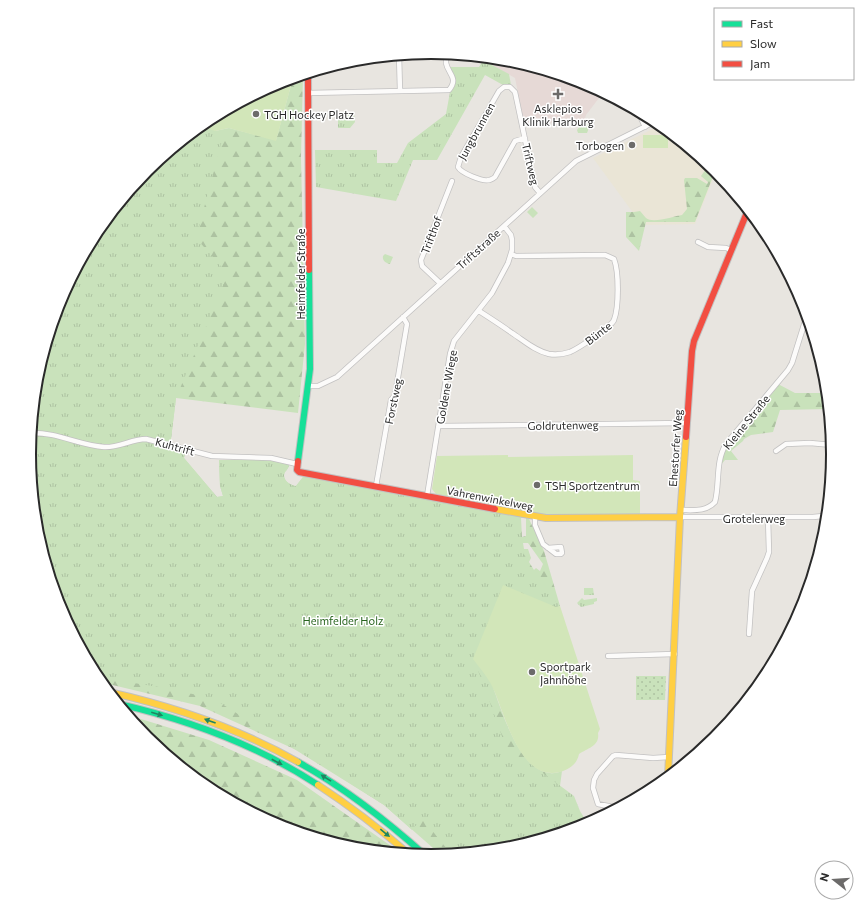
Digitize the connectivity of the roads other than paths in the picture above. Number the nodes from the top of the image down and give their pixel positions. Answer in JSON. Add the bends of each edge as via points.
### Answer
{"nodes":[{"id":1,"x":400,"y":60,"type":"edge"},
{"id":2,"x":446,"y":60,"type":"edge"},
{"id":3,"x":308,"y":79,"type":"edge"},
{"id":4,"x":513,"y":88,"type":"joint"},
{"id":5,"x":400,"y":91,"type":"junction"},
{"id":6,"x":308,"y":93,"type":"junction"},
{"id":7,"x":642,"y":121,"type":"edge"},
{"id":8,"x":649,"y":125,"type":"edge"},
{"id":9,"x":645,"y":127,"type":"junction"},
{"id":10,"x":525,"y":138,"type":"junction"},
{"id":11,"x":452,"y":181,"type":"dead end"},
{"id":12,"x":540,"y":193,"type":"junction"},
{"id":13,"x":745,"y":216,"type":"edge"},
{"id":14,"x":504,"y":226,"type":"junction"},
{"id":15,"x":698,"y":242,"type":"dead end"},
{"id":16,"x":731,"y":250,"type":"junction"},
{"id":17,"x":511,"y":254,"type":"junction"},
{"id":18,"x":440,"y":283,"type":"junction"},
{"id":19,"x":479,"y":311,"type":"junction"},
{"id":20,"x":403,"y":317,"type":"junction"},
{"id":21,"x":804,"y":324,"type":"edge"},
{"id":22,"x":308,"y":386,"type":"junction"},
{"id":23,"x":687,"y":423,"type":"junction"},
{"id":24,"x":439,"y":426,"type":"junction"},
{"id":25,"x":37,"y":433,"type":"edge"},
{"id":26,"x":826,"y":444,"type":"edge"},
{"id":27,"x":776,"y":451,"type":"dead end"},
{"id":28,"x":297,"y":464,"type":"junction"},
{"id":29,"x":299,"y":472,"type":"joint"},
{"id":30,"x":376,"y":486,"type":"junction"},
{"id":31,"x":427,"y":496,"type":"junction"},
{"id":32,"x":681,"y":510,"type":"junction"},
{"id":33,"x":535,"y":516,"type":"junction"},
{"id":34,"x":821,"y":516,"type":"edge"},
{"id":35,"x":680,"y":518,"type":"junction"},
{"id":36,"x":768,"y":518,"type":"junction"},
{"id":37,"x":548,"y":548,"type":"dead end"},
{"id":38,"x":749,"y":634,"type":"dead end"},
{"id":39,"x":675,"y":654,"type":"junction"},
{"id":40,"x":608,"y":656,"type":"dead end"},
{"id":41,"x":118,"y":694,"type":"edge"},
{"id":42,"x":128,"y":706,"type":"edge"},
{"id":43,"x":669,"y":757,"type":"junction"},
{"id":44,"x":668,"y":769,"type":"edge"},
{"id":45,"x":609,"y":806,"type":"edge"},
{"id":46,"x":402,"y":848,"type":"edge"},
{"id":47,"x":418,"y":849,"type":"edge"}],
"edges":[{"from":1,"to":5,"type":"street"},
{"from":2,"to":5,"type":"street","via":[[453,80],[449,90]]},
{"from":3,"to":6,"type":"main road","name":"Heimfelder Straße"},
{"from":4,"to":10,"type":"street","name":"Triftweg"},
{"from":4,"to":10,"type":"street","name":"Jungbrunnen","via":[[504,87],[499,91],[461,157],[459,169],[471,176],[490,180],[515,141]]},
{"from":5,"to":6,"type":"street"},
{"from":6,"to":22,"type":"main road","name":"Heimfelder Straße"},
{"from":7,"to":9,"type":"street"},
{"from":8,"to":9,"type":"street","name":"Triftstraße"},
{"from":9,"to":12,"type":"street","name":"Triftstraße","via":[[576,161]]},
{"from":10,"to":12,"type":"street","name":"Triftweg","via":[[535,187]]},
{"from":11,"to":18,"type":"street","name":"Trifthof","via":[[421,260],[422,266]]},
{"from":12,"to":14,"type":"street","name":"Triftstraße"},
{"from":13,"to":16,"type":"main road","name":"Ehestorfer Weg"},
{"from":14,"to":17,"type":"street","name":"Goldene Wiege","via":[[512,237]]},
{"from":14,"to":18,"type":"street","name":"Triftstraße"},
{"from":15,"to":16,"type":"street","via":[[708,247]]},
{"from":16,"to":23,"type":"main road","name":"Ehestorfer Weg","via":[[694,341]]},
{"from":17,"to":19,"type":"street","name":"Goldene Wiege","via":[[497,286]]},
{"from":17,"to":19,"type":"street","name":"Bünte","via":[[605,255],[614,260],[618,302],[614,321],[570,352],[550,354],[528,344]]},
{"from":18,"to":20,"type":"street","name":"Triftstraße"},
{"from":19,"to":24,"type":"street","name":"Goldene Wiege","via":[[454,341]]},
{"from":20,"to":22,"type":"street","name":"Triftstraße","via":[[337,377],[318,386]]},
{"from":20,"to":30,"type":"street","name":"Forstweg","via":[[407,324]]},
{"from":21,"to":32,"type":"street","name":"Kleine Straße","via":[[792,364],[722,450],[715,502],[704,509]]},
{"from":22,"to":28,"type":"main road","name":"Heimfelder Straße"},
{"from":23,"to":24,"type":"street","name":"Goldrutenweg"},
{"from":23,"to":32,"type":"main road","name":"Ehestorfer Weg"},
{"from":24,"to":31,"type":"street","name":"Goldene Wiege"},
{"from":25,"to":28,"type":"street","name":"Kuhtrift","via":[[107,448],[146,439],[212,456],[271,458]]},
{"from":26,"to":27,"type":"street","via":[[786,444]]},
{"from":28,"to":29,"type":"main road","name":"Heimfelder Straße","via":[[296,469]]},
{"from":29,"to":30,"type":"main road","name":"Vahrenwinkelweg"},
{"from":30,"to":31,"type":"main road","name":"Vahrenwinkelweg"},
{"from":31,"to":33,"type":"main road","name":"Vahrenwinkelweg"},
{"from":32,"to":35,"type":"main road","name":"Ehestorfer Weg"},
{"from":33,"to":35,"type":"main road","name":"Vahrenwinkelweg"},
{"from":33,"to":37,"type":"street","via":[[538,535]]},
{"from":34,"to":36,"type":"street","name":"Grotelerweg"},
{"from":35,"to":36,"type":"street","name":"Grotelerweg"},
{"from":35,"to":39,"type":"main road","name":"Ehestorfer Weg"},
{"from":36,"to":38,"type":"street","via":[[768,552],[752,591]]},
{"from":39,"to":40,"type":"street"},
{"from":39,"to":43,"type":"main road","name":"Ehestorfer Weg"},
{"from":47,"to":41,"type":"main road","one_way":true,"via":[[359,800],[261,742],[178,710]]},
{"from":42,"to":46,"type":"main road","one_way":true,"via":[[218,734],[276,761],[316,783],[353,808]]},
{"from":43,"to":44,"type":"main road","name":"Ehestorfer Weg"},
{"from":43,"to":45,"type":"street","via":[[613,756],[597,774],[593,788],[598,804]]}]}
